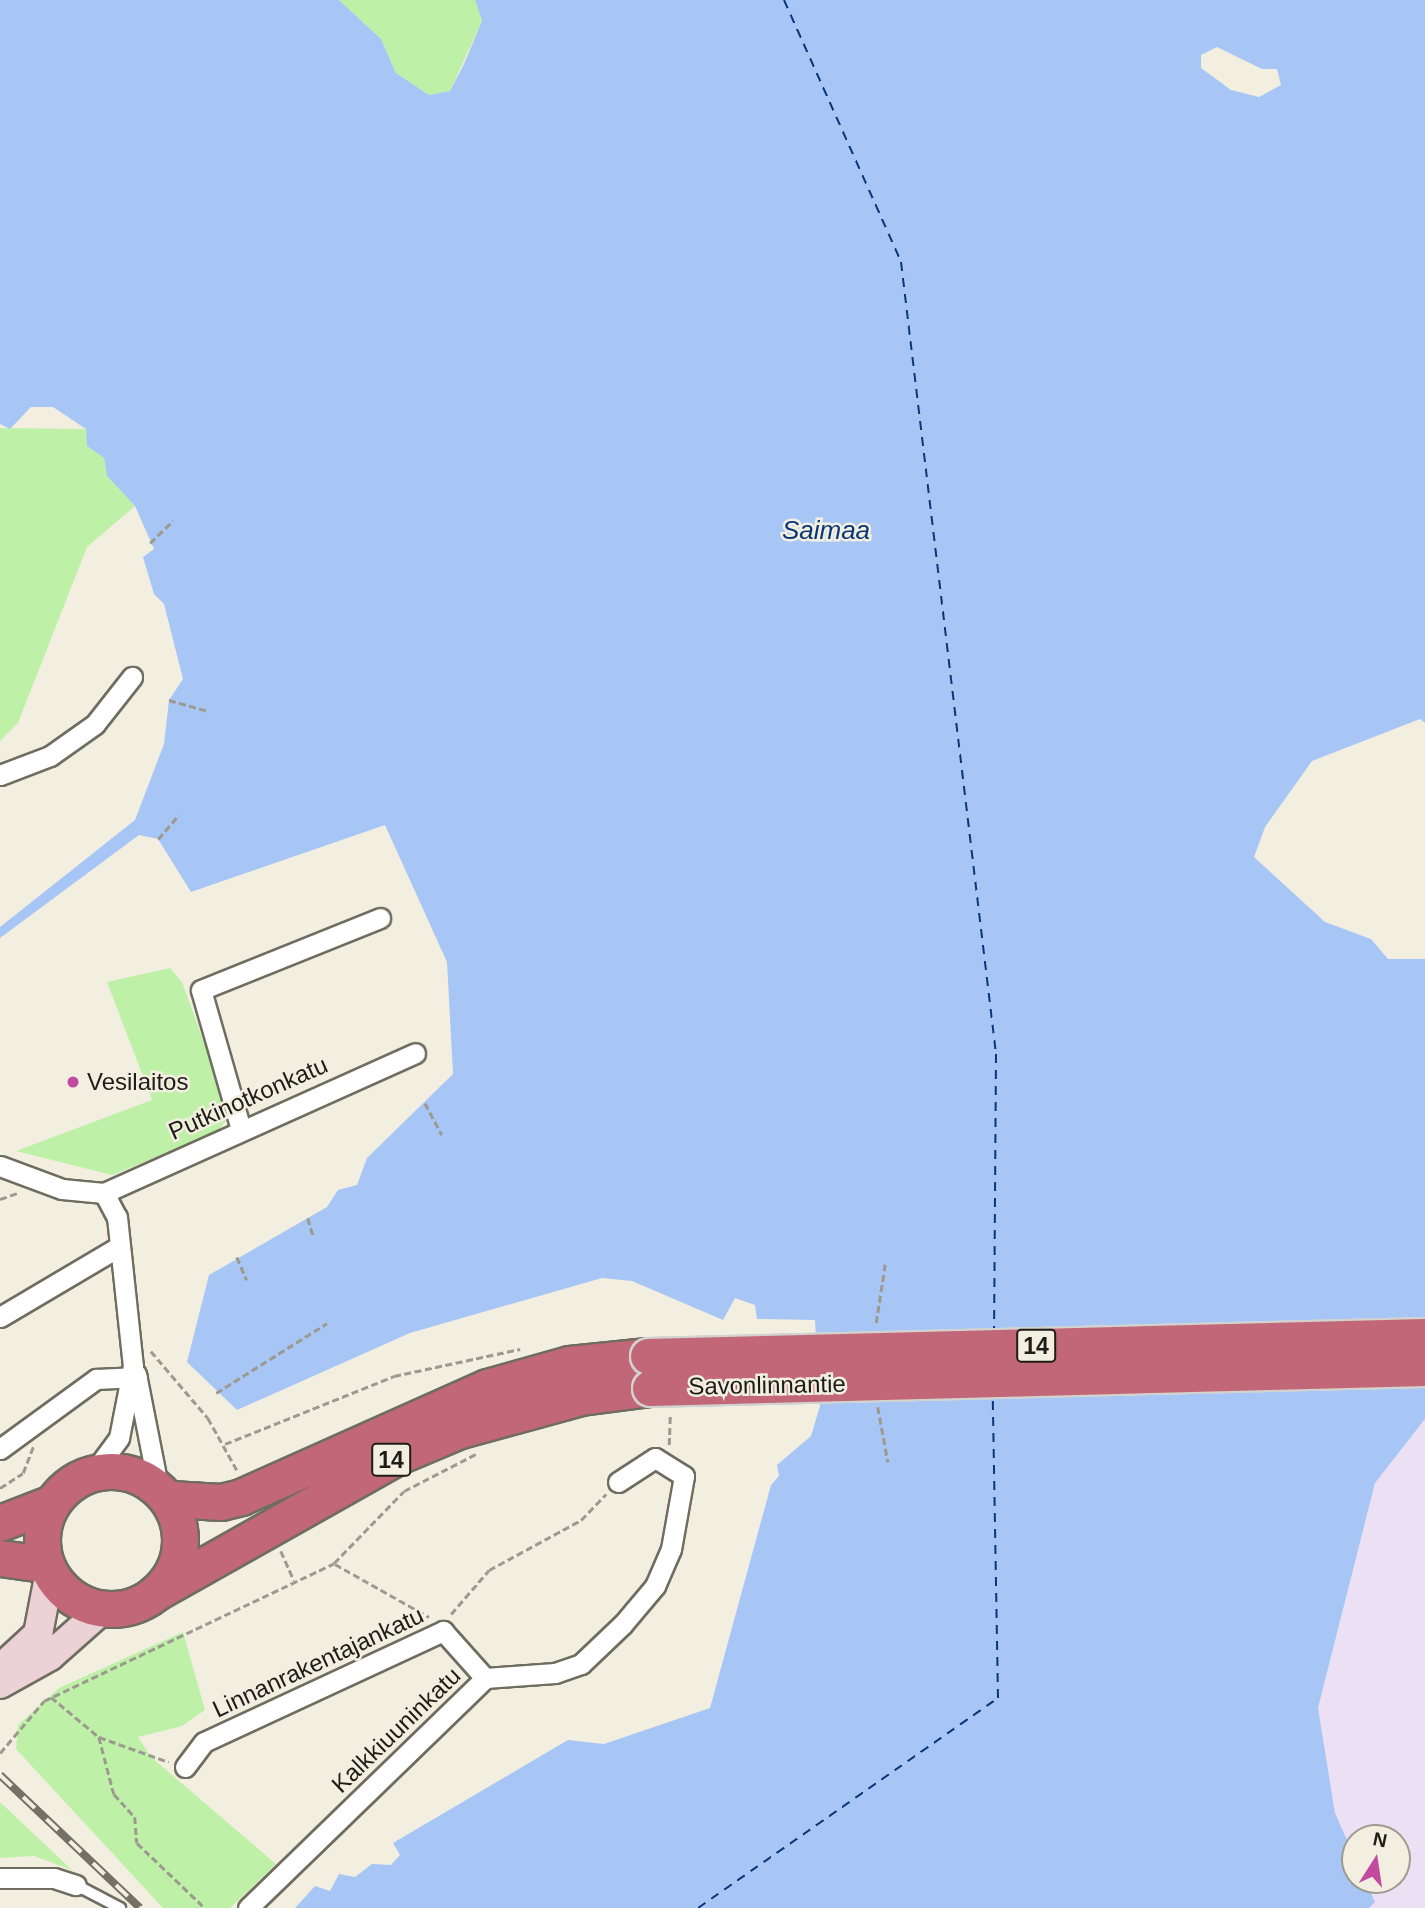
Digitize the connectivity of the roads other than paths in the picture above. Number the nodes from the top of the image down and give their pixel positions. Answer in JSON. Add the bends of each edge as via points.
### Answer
{"nodes":[{"id":1,"x":132,"y":677,"type":"dead end"},
{"id":2,"x":0,"y":775,"type":"edge"},
{"id":3,"x":380,"y":918,"type":"dead end"},
{"id":4,"x":415,"y":1053,"type":"dead end"},
{"id":5,"x":240,"y":1126,"type":"junction"},
{"id":6,"x":0,"y":1166,"type":"edge"},
{"id":7,"x":104,"y":1193,"type":"junction"},
{"id":8,"x":120,"y":1246,"type":"junction"},
{"id":9,"x":0,"y":1317,"type":"edge"},
{"id":10,"x":1425,"y":1336,"type":"edge"},
{"id":11,"x":134,"y":1364,"type":"junction"},
{"id":12,"x":1425,"y":1368,"type":"edge"},
{"id":13,"x":656,"y":1383,"type":"junction"},
{"id":14,"x":0,"y":1449,"type":"edge"},
{"id":15,"x":93,"y":1472,"type":"junction"},
{"id":16,"x":618,"y":1482,"type":"road end"},
{"id":17,"x":164,"y":1492,"type":"junction"},
{"id":18,"x":52,"y":1503,"type":"junction"},
{"id":19,"x":0,"y":1523,"type":"edge"},
{"id":20,"x":0,"y":1558,"type":"edge"},
{"id":21,"x":46,"y":1571,"type":"junction"},
{"id":22,"x":155,"y":1593,"type":"junction"},
{"id":23,"x":104,"y":1608,"type":"junction"},
{"id":24,"x":0,"y":1669,"type":"edge"},
{"id":25,"x":485,"y":1678,"type":"junction"},
{"id":26,"x":0,"y":1684,"type":"edge"},
{"id":27,"x":185,"y":1767,"type":"road end"},
{"id":28,"x":0,"y":1878,"type":"edge"},
{"id":29,"x":76,"y":1885,"type":"joint"},
{"id":30,"x":120,"y":1908,"type":"edge"},
{"id":31,"x":248,"y":1908,"type":"edge"}],
"edges":[{"from":1,"to":2,"type":"street","via":[[95,724],[50,756]]},
{"from":3,"to":5,"type":"street","via":[[201,990]]},
{"from":4,"to":5,"type":"street","name":"Putkinotkonkatu"},
{"from":5,"to":7,"type":"street","name":"Putkinotkonkatu"},
{"from":6,"to":7,"type":"street","via":[[62,1189]]},
{"from":7,"to":8,"type":"street","via":[[117,1217]]},
{"from":8,"to":9,"type":"street"},
{"from":8,"to":11,"type":"street"},
{"from":10,"to":13,"type":"highway","name":"Savonlinnantie","number":"14","bridge":true},
{"from":11,"to":14,"type":"street","via":[[96,1379]]},
{"from":11,"to":15,"type":"street","via":[[119,1438]]},
{"from":11,"to":17,"type":"street"},
{"from":12,"to":13,"type":"highway","name":"Savonlinnantie","number":"14","bridge":true},
{"from":13,"to":17,"type":"highway","name":"Savonlinnantie","number":"14","via":[[569,1364],[487,1387],[241,1497]]},
{"from":13,"to":22,"type":"highway","name":"Savonlinnantie","number":"14","via":[[581,1397],[460,1430],[396,1457]]},
{"from":15,"to":17,"type":"highway","number":"14","via":[[124,1471]]},
{"from":15,"to":18,"type":"highway"},
{"from":16,"to":25,"type":"street","name":"Kalkkiuuninkatu","via":[[655,1458],[684,1476],[671,1549],[655,1586],[581,1664],[555,1673]]},
{"from":17,"to":22,"type":"highway","via":[[180,1541]]},
{"from":18,"to":19,"type":"highway"},
{"from":18,"to":21,"type":"highway"},
{"from":20,"to":21,"type":"highway"},
{"from":21,"to":23,"type":"highway","number":"14","via":[[71,1597]]},
{"from":21,"to":24,"type":"main road","via":[[41,1628]]},
{"from":22,"to":23,"type":"highway","number":"14","via":[[136,1605]]},
{"from":23,"to":26,"type":"main road","via":[[50,1656]]},
{"from":25,"to":27,"type":"street","name":"Linnanrakentajankatu","via":[[443,1631],[204,1742]]},
{"from":25,"to":31,"type":"street","name":"Kalkkiuuninkatu"},
{"from":28,"to":29,"type":"street","via":[[54,1878]]},
{"from":29,"to":30,"type":"lane"}]}
